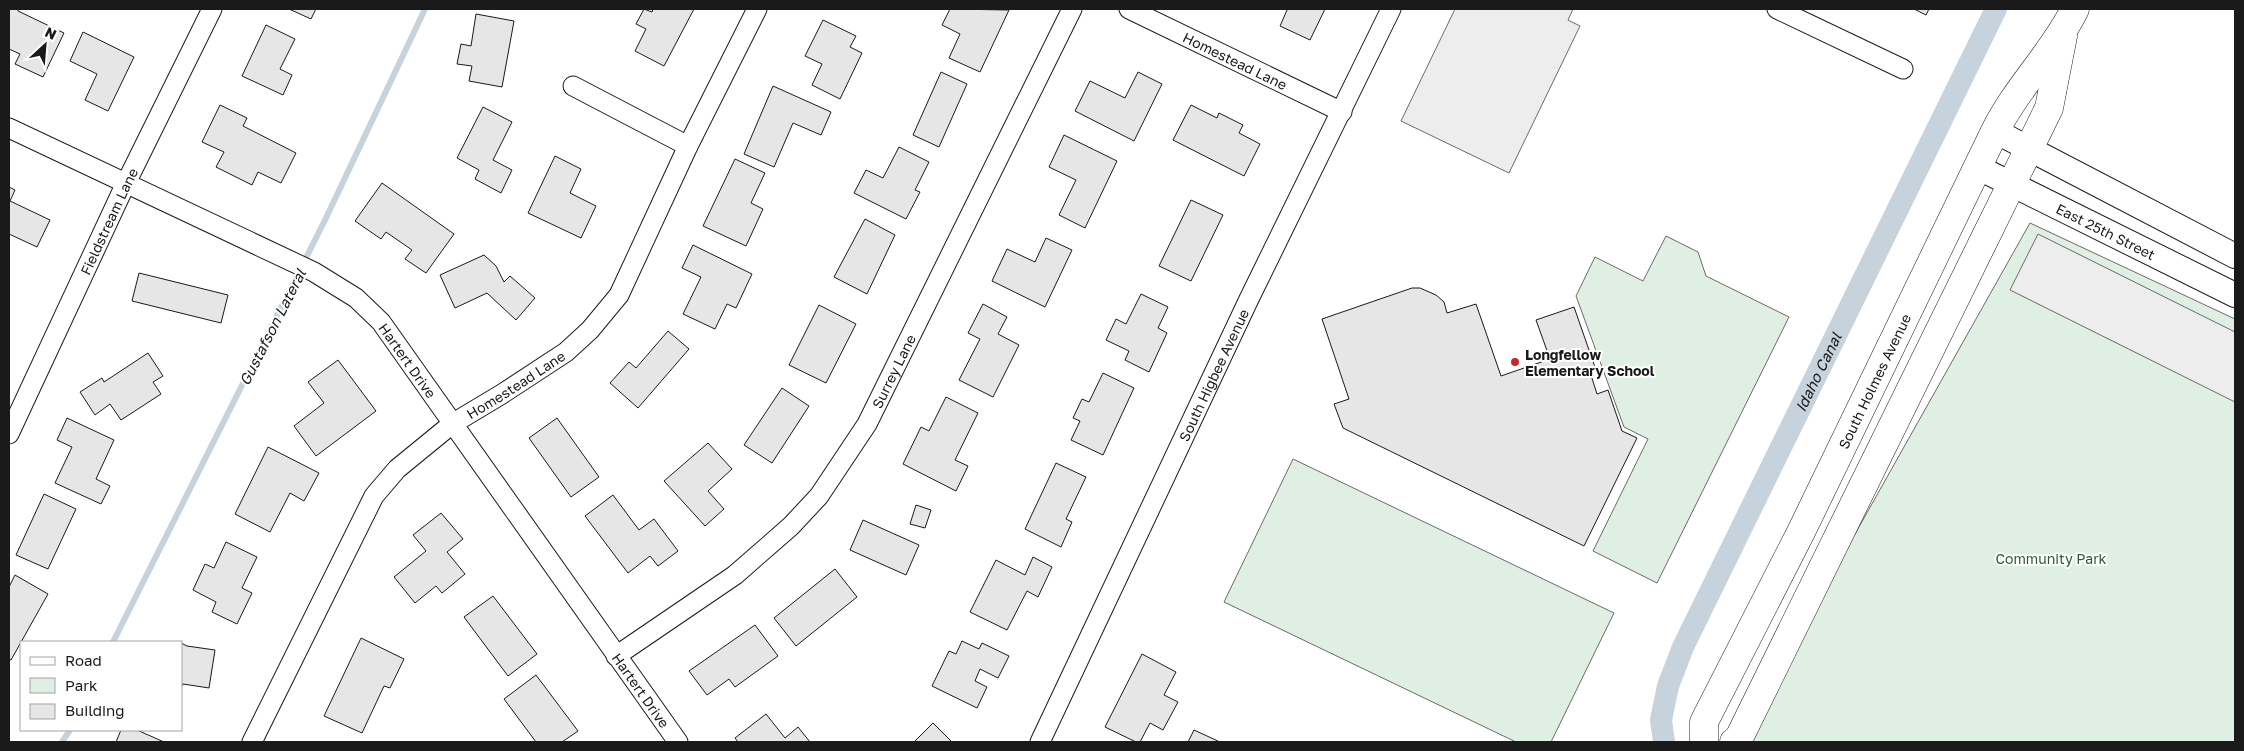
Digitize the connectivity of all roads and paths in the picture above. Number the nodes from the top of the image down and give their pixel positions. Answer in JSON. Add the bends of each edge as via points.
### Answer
{"nodes":[{"id":1,"x":212,"y":9,"type":"edge"},
{"id":2,"x":758,"y":9,"type":"edge"},
{"id":3,"x":1072,"y":9,"type":"edge"},
{"id":4,"x":1129,"y":9,"type":"edge"},
{"id":5,"x":1391,"y":9,"type":"edge"},
{"id":6,"x":1777,"y":9,"type":"edge"},
{"id":7,"x":2070,"y":19,"type":"edge"},
{"id":8,"x":1903,"y":69,"type":"dead end"},
{"id":9,"x":573,"y":86,"type":"dead end"},
{"id":10,"x":1342,"y":112,"type":"junction"},
{"id":11,"x":9,"y":128,"type":"edge"},
{"id":12,"x":1995,"y":131,"type":"junction"},
{"id":13,"x":688,"y":146,"type":"junction"},
{"id":14,"x":2029,"y":149,"type":"junction"},
{"id":15,"x":1977,"y":167,"type":"junction"},
{"id":16,"x":126,"y":183,"type":"junction"},
{"id":17,"x":2012,"y":185,"type":"junction"},
{"id":18,"x":2235,"y":256,"type":"edge"},
{"id":19,"x":2235,"y":295,"type":"edge"},
{"id":20,"x":452,"y":424,"type":"junction"},
{"id":21,"x":9,"y":434,"type":"edge"},
{"id":22,"x":616,"y":656,"type":"junction"},
{"id":23,"x":257,"y":741,"type":"edge"},
{"id":24,"x":678,"y":742,"type":"edge"},
{"id":25,"x":1040,"y":742,"type":"edge"},
{"id":26,"x":1704,"y":742,"type":"edge"},
{"id":27,"x":1734,"y":742,"type":"edge"}],
"edges":[{"from":1,"to":16,"type":"street","name":"Fieldstream Lane"},
{"from":2,"to":13,"type":"street","name":"Homestead Lane"},
{"from":3,"to":22,"type":"street","name":"Surrey Lane","via":[[867,424],[819,496],[735,575]]},
{"from":4,"to":10,"type":"street","name":"Homestead Lane"},
{"from":5,"to":10,"type":"street","name":"South Higbee Avenue"},
{"from":6,"to":8,"type":"street"},
{"from":7,"to":12,"type":"main road","name":"South Holmes Avenue","via":[[2008,105]]},
{"from":7,"to":14,"type":"main road","name":"South Holmes Avenue","via":[[2049,108]]},
{"from":9,"to":13,"type":"street"},
{"from":10,"to":25,"type":"street","name":"South Higbee Avenue","via":[[1249,299]]},
{"from":11,"to":16,"type":"street","name":"Hartert Drive"},
{"from":12,"to":14,"type":"street"},
{"from":12,"to":15,"type":"main road","name":"South Holmes Avenue"},
{"from":13,"to":20,"type":"street","name":"Homestead Lane","via":[[618,296],[590,330],[566,352]]},
{"from":14,"to":17,"type":"main road","name":"South Holmes Avenue"},
{"from":14,"to":18,"type":"street"},
{"from":15,"to":17,"type":"street","name":"East 25th Street"},
{"from":15,"to":26,"type":"main road","name":"South Holmes Avenue","via":[[1801,532],[1704,722]]},
{"from":16,"to":20,"type":"street","name":"Hartert Drive","via":[[293,261],[356,298],[381,322]]},
{"from":16,"to":21,"type":"street","name":"Fieldstream Lane"},
{"from":17,"to":19,"type":"street","name":"East 25th Street"},
{"from":17,"to":27,"type":"main road","name":"South Holmes Avenue","via":[[1807,602],[1739,738]]},
{"from":20,"to":22,"type":"street","name":"Hartert Drive"},
{"from":20,"to":23,"type":"street","name":"Homestead Lane","via":[[397,469],[374,496]]},
{"from":22,"to":24,"type":"street","name":"Hartert Drive"}]}
